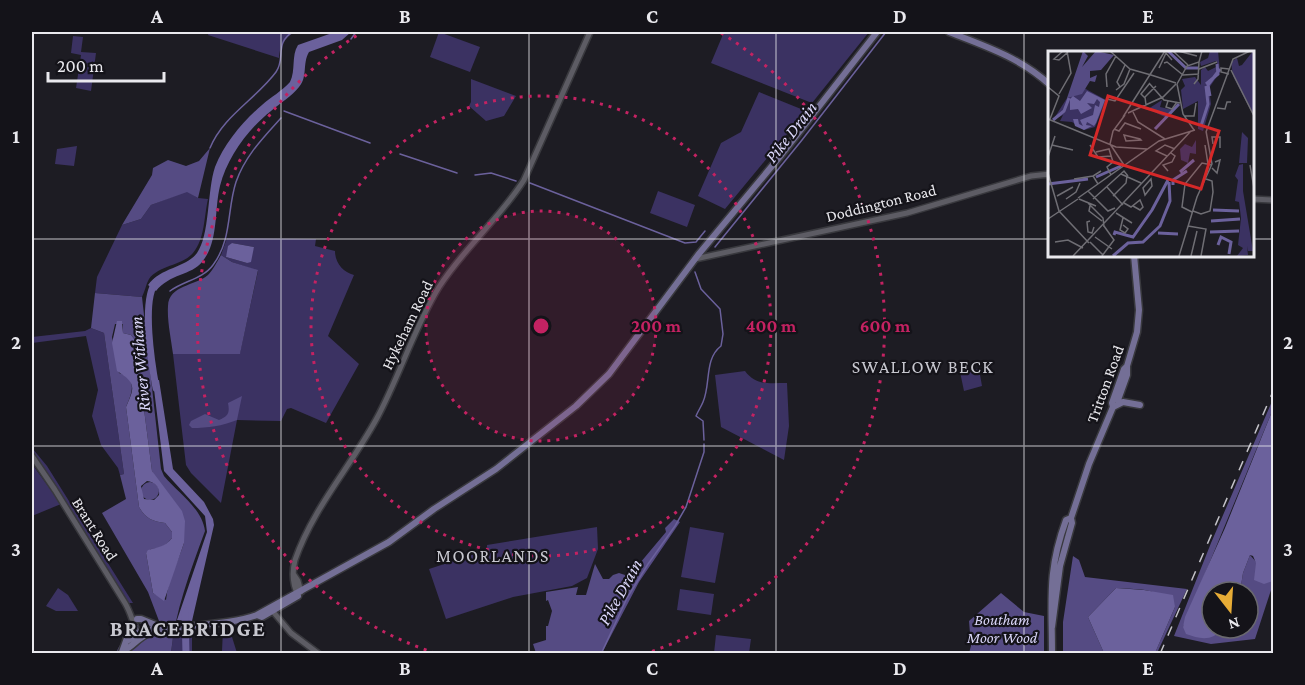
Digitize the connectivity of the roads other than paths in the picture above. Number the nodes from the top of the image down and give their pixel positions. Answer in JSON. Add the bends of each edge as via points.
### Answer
{"nodes":[{"id":1,"x":590,"y":32,"type":"edge"},
{"id":2,"x":877,"y":32,"type":"edge"},
{"id":3,"x":949,"y":32,"type":"edge"},
{"id":4,"x":1048,"y":83,"type":"edge"},
{"id":5,"x":1048,"y":174,"type":"edge"},
{"id":6,"x":1254,"y":199,"type":"edge"},
{"id":7,"x":1274,"y":200,"type":"edge"},
{"id":8,"x":709,"y":241,"type":"junction"},
{"id":9,"x":717,"y":254,"type":"junction"},
{"id":10,"x":1134,"y":256,"type":"edge"},
{"id":11,"x":695,"y":259,"type":"junction"},
{"id":12,"x":1140,"y":405,"type":"dead end"},
{"id":13,"x":1113,"y":407,"type":"junction"},
{"id":14,"x":32,"y":456,"type":"edge"},
{"id":15,"x":1071,"y":518,"type":"junction"},
{"id":16,"x":1069,"y":536,"type":"junction"},
{"id":17,"x":1055,"y":555,"type":"junction"},
{"id":18,"x":296,"y":578,"type":"junction"},
{"id":19,"x":316,"y":583,"type":"junction"},
{"id":20,"x":306,"y":586,"type":"junction"},
{"id":21,"x":299,"y":593,"type":"junction"},
{"id":22,"x":273,"y":608,"type":"junction"},
{"id":23,"x":135,"y":618,"type":"junction"},
{"id":24,"x":159,"y":627,"type":"junction"},
{"id":25,"x":1052,"y":627,"type":"junction"},
{"id":26,"x":171,"y":628,"type":"junction"},
{"id":27,"x":140,"y":633,"type":"junction"},
{"id":28,"x":122,"y":652,"type":"edge"},
{"id":29,"x":319,"y":654,"type":"edge"},
{"id":30,"x":1052,"y":654,"type":"edge"}],
"edges":[{"from":1,"to":18,"type":"street","name":"Hykeham Road","via":[[523,183],[439,287],[373,425],[306,533],[294,563]]},
{"from":2,"to":8,"type":"main road"},
{"from":3,"to":4,"type":"main road","via":[[1014,58]]},
{"from":5,"to":9,"type":"street","name":"Doddington Road","via":[[907,213]]},
{"from":6,"to":7,"type":"street"},
{"from":8,"to":9,"type":"street","via":[[709,250]]},
{"from":8,"to":11,"type":"main road"},
{"from":9,"to":11,"type":"street","name":"Doddington Road"},
{"from":10,"to":13,"type":"main road","name":"Tritton Road","via":[[1137,332],[1124,383]]},
{"from":11,"to":19,"type":"main road","via":[[609,374],[576,406],[496,469],[375,550]]},
{"from":12,"to":13,"type":"main road","via":[[1125,402]]},
{"from":13,"to":15,"type":"main road","name":"Tritton Road"},
{"from":14,"to":23,"type":"street","name":"Brant Road"},
{"from":15,"to":16,"type":"main road","name":"Tritton Road"},
{"from":15,"to":17,"type":"main road","name":"Tritton Road","via":[[1066,520]]},
{"from":16,"to":17,"type":"main road"},
{"from":16,"to":25,"type":"main road","name":"Tritton Road","via":[[1059,572]]},
{"from":17,"to":25,"type":"main road","name":"Tritton Road"},
{"from":18,"to":20,"type":"main road"},
{"from":18,"to":21,"type":"street","name":"Hykeham Road"},
{"from":19,"to":20,"type":"main road"},
{"from":19,"to":21,"type":"main road"},
{"from":20,"to":21,"type":"main road"},
{"from":21,"to":22,"type":"main road"},
{"from":22,"to":26,"type":"main road","via":[[222,623]]},
{"from":22,"to":29,"type":"street","via":[[285,626]]},
{"from":23,"to":24,"type":"main road"},
{"from":23,"to":27,"type":"street","via":[[132,622]]},
{"from":24,"to":26,"type":"main road"},
{"from":24,"to":27,"type":"main road"},
{"from":25,"to":30,"type":"main road","name":"Tritton Road"},
{"from":26,"to":27,"type":"main road"},
{"from":27,"to":28,"type":"main road"},
{"from":27,"to":28,"type":"main road","via":[[127,638]]}]}
